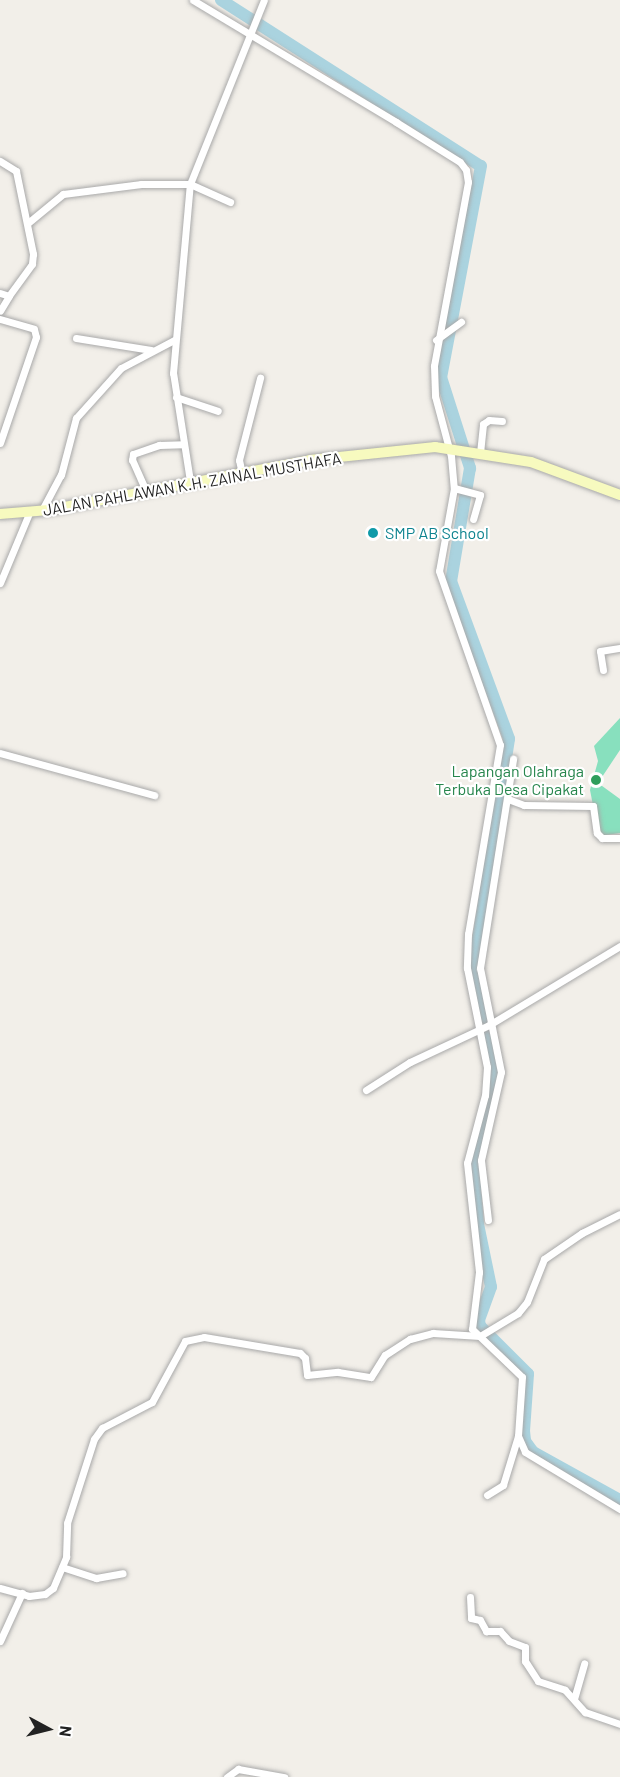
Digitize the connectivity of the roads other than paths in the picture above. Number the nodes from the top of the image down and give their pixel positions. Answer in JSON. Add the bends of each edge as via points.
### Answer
{"nodes":[{"id":1,"x":193,"y":0,"type":"edge"},
{"id":2,"x":264,"y":0,"type":"edge"},
{"id":3,"x":251,"y":33,"type":"junction"},
{"id":4,"x":0,"y":160,"type":"edge"},
{"id":5,"x":190,"y":184,"type":"junction"},
{"id":6,"x":230,"y":202,"type":"dead end"},
{"id":7,"x":29,"y":222,"type":"junction"},
{"id":8,"x":0,"y":293,"type":"edge"},
{"id":9,"x":9,"y":296,"type":"junction"},
{"id":10,"x":0,"y":311,"type":"edge"},
{"id":11,"x":0,"y":319,"type":"edge"},
{"id":12,"x":461,"y":322,"type":"dead end"},
{"id":13,"x":76,"y":338,"type":"dead end"},
{"id":14,"x":439,"y":338,"type":"junction"},
{"id":15,"x":174,"y":340,"type":"junction"},
{"id":16,"x":152,"y":350,"type":"junction"},
{"id":17,"x":260,"y":378,"type":"dead end"},
{"id":18,"x":177,"y":397,"type":"junction"},
{"id":19,"x":218,"y":411,"type":"dead end"},
{"id":20,"x":502,"y":421,"type":"dead end"},
{"id":21,"x":0,"y":443,"type":"edge"},
{"id":22,"x":183,"y":444,"type":"junction"},
{"id":23,"x":452,"y":449,"type":"junction"},
{"id":24,"x":477,"y":452,"type":"junction"},
{"id":25,"x":242,"y":474,"type":"junction"},
{"id":26,"x":190,"y":481,"type":"junction"},
{"id":27,"x":454,"y":488,"type":"junction"},
{"id":28,"x":146,"y":492,"type":"junction"},
{"id":29,"x":620,"y":495,"type":"edge"},
{"id":30,"x":42,"y":510,"type":"junction"},
{"id":31,"x":30,"y":511,"type":"junction"},
{"id":32,"x":0,"y":514,"type":"edge"},
{"id":33,"x":473,"y":519,"type":"dead end"},
{"id":34,"x":0,"y":584,"type":"edge"},
{"id":35,"x":620,"y":648,"type":"edge"},
{"id":36,"x":603,"y":670,"type":"dead end"},
{"id":37,"x":0,"y":753,"type":"edge"},
{"id":38,"x":513,"y":759,"type":"dead end"},
{"id":39,"x":496,"y":789,"type":"junction"},
{"id":40,"x":508,"y":794,"type":"junction"},
{"id":41,"x":154,"y":795,"type":"dead end"},
{"id":42,"x":620,"y":838,"type":"edge"},
{"id":43,"x":620,"y":946,"type":"edge"},
{"id":44,"x":490,"y":1024,"type":"junction"},
{"id":45,"x":479,"y":1029,"type":"junction"},
{"id":46,"x":366,"y":1090,"type":"dead end"},
{"id":47,"x":620,"y":1214,"type":"edge"},
{"id":48,"x":488,"y":1220,"type":"dead end"},
{"id":49,"x":482,"y":1334,"type":"junction"},
{"id":50,"x":518,"y":1436,"type":"junction"},
{"id":51,"x":487,"y":1495,"type":"dead end"},
{"id":52,"x":620,"y":1509,"type":"edge"},
{"id":53,"x":62,"y":1567,"type":"junction"},
{"id":54,"x":123,"y":1573,"type":"dead end"},
{"id":55,"x":0,"y":1588,"type":"edge"},
{"id":56,"x":22,"y":1593,"type":"junction"},
{"id":57,"x":470,"y":1597,"type":"dead end"},
{"id":58,"x":0,"y":1641,"type":"edge"},
{"id":59,"x":584,"y":1663,"type":"dead end"},
{"id":60,"x":574,"y":1699,"type":"junction"},
{"id":61,"x":620,"y":1724,"type":"edge"},
{"id":62,"x":227,"y":1777,"type":"edge"},
{"id":63,"x":284,"y":1777,"type":"edge"}],
"edges":[{"from":1,"to":3,"type":"street"},
{"from":2,"to":3,"type":"street"},
{"from":3,"to":5,"type":"street"},
{"from":3,"to":14,"type":"street","via":[[460,162],[466,170],[468,182]]},
{"from":4,"to":7,"type":"street","via":[[16,171]]},
{"from":5,"to":6,"type":"street"},
{"from":5,"to":7,"type":"street","via":[[141,183],[70,192]]},
{"from":5,"to":15,"type":"street"},
{"from":7,"to":9,"type":"street","via":[[32,264]]},
{"from":8,"to":9,"type":"street"},
{"from":9,"to":10,"type":"street"},
{"from":11,"to":21,"type":"street","via":[[33,329],[36,337]]},
{"from":12,"to":14,"type":"street"},
{"from":13,"to":16,"type":"street"},
{"from":14,"to":23,"type":"street","via":[[435,396]]},
{"from":15,"to":16,"type":"street"},
{"from":15,"to":18,"type":"street"},
{"from":16,"to":30,"type":"street","via":[[121,368],[76,418],[61,475]]},
{"from":17,"to":25,"type":"street","via":[[239,460]]},
{"from":18,"to":19,"type":"street"},
{"from":18,"to":22,"type":"street"},
{"from":20,"to":24,"type":"street","via":[[489,420],[483,424]]},
{"from":22,"to":26,"type":"street"},
{"from":22,"to":28,"type":"street","via":[[154,446],[133,454]]},
{"from":23,"to":24,"type":"street","name":"JALAN PAHLAWAN K.H. ZAINAL MUSTHAFA"},
{"from":23,"to":25,"type":"street","name":"JALAN PAHLAWAN K.H. ZAINAL MUSTHAFA","via":[[419,448],[310,460]]},
{"from":23,"to":27,"type":"street"},
{"from":24,"to":29,"type":"street","name":"JALAN PAHLAWAN K.H. ZAINAL MUSTHAFA","via":[[531,462]]},
{"from":25,"to":26,"type":"street","name":"JALAN PAHLAWAN K.H. ZAINAL MUSTHAFA"},
{"from":26,"to":28,"type":"street","name":"JALAN PAHLAWAN K.H. ZAINAL MUSTHAFA"},
{"from":27,"to":33,"type":"street","via":[[480,495]]},
{"from":27,"to":39,"type":"street","via":[[439,571],[499,735]]},
{"from":28,"to":30,"type":"street","name":"JALAN PAHLAWAN K.H. ZAINAL MUSTHAFA"},
{"from":30,"to":31,"type":"street","name":"JALAN PAHLAWAN K.H. ZAINAL MUSTHAFA"},
{"from":31,"to":32,"type":"street","name":"JALAN PAHLAWAN K.H. ZAINAL MUSTHAFA"},
{"from":31,"to":34,"type":"street"},
{"from":35,"to":36,"type":"street","via":[[600,651]]},
{"from":37,"to":41,"type":"street"},
{"from":38,"to":40,"type":"street"},
{"from":39,"to":40,"type":"street"},
{"from":39,"to":45,"type":"street","via":[[468,934],[467,968]]},
{"from":40,"to":42,"type":"street","via":[[524,805],[593,806],[597,832],[602,838]]},
{"from":40,"to":44,"type":"street","via":[[481,958]]},
{"from":43,"to":44,"type":"street"},
{"from":44,"to":45,"type":"street"},
{"from":44,"to":48,"type":"street","via":[[501,1072],[481,1160]]},
{"from":45,"to":46,"type":"street","via":[[410,1062]]},
{"from":45,"to":49,"type":"street","via":[[487,1078],[470,1146],[466,1184],[479,1272],[472,1323]]},
{"from":47,"to":49,"type":"street","via":[[582,1233],[544,1259],[527,1302],[518,1313]]},
{"from":49,"to":50,"type":"street","via":[[522,1377]]},
{"from":49,"to":53,"type":"street","via":[[433,1333],[410,1339],[385,1355],[371,1377],[338,1372],[307,1375],[305,1358],[300,1353],[190,1337],[152,1402],[102,1428],[94,1439],[67,1523]]},
{"from":50,"to":51,"type":"street","via":[[502,1485]]},
{"from":50,"to":52,"type":"street","via":[[530,1457]]},
{"from":53,"to":54,"type":"street","via":[[96,1578]]},
{"from":53,"to":56,"type":"street","via":[[49,1592],[29,1596]]},
{"from":55,"to":56,"type":"street"},
{"from":56,"to":58,"type":"street"},
{"from":57,"to":60,"type":"street","via":[[472,1618],[481,1622],[486,1631],[500,1631],[509,1641],[525,1647],[525,1661],[537,1681],[561,1688]]},
{"from":59,"to":60,"type":"street"},
{"from":60,"to":61,"type":"street","via":[[585,1712]]},
{"from":62,"to":63,"type":"street","via":[[238,1769]]}]}
